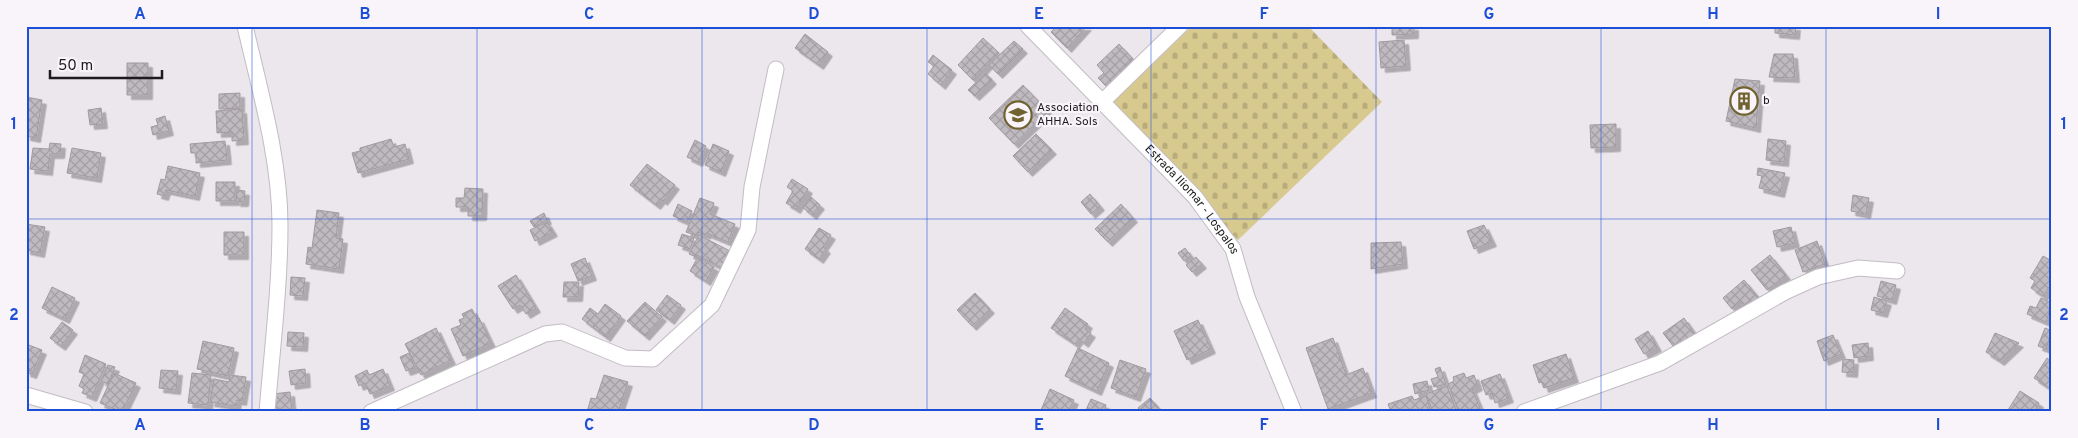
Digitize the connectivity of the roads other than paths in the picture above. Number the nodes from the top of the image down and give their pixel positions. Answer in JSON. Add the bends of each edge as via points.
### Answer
{"nodes":[{"id":1,"x":245,"y":26,"type":"edge"},
{"id":2,"x":1028,"y":26,"type":"edge"},
{"id":3,"x":1180,"y":26,"type":"edge"},
{"id":4,"x":776,"y":69,"type":"dead end"},
{"id":5,"x":1102,"y":102,"type":"junction"},
{"id":6,"x":1898,"y":271,"type":"dead end"},
{"id":7,"x":26,"y":395,"type":"edge"},
{"id":8,"x":85,"y":412,"type":"edge"},
{"id":9,"x":267,"y":412,"type":"edge"},
{"id":10,"x":371,"y":412,"type":"edge"},
{"id":11,"x":1294,"y":412,"type":"edge"},
{"id":12,"x":1524,"y":412,"type":"edge"}],
"edges":[{"from":1,"to":9,"type":"street","via":[[278,188],[280,225]]},
{"from":2,"to":5,"type":"street","name":"Estrada Iliomar - Lospalos"},
{"from":3,"to":5,"type":"street"},
{"from":4,"to":10,"type":"street","via":[[752,187],[748,230],[712,305],[653,359],[625,358],[562,332],[546,334]]},
{"from":5,"to":11,"type":"street","name":"Estrada Iliomar - Lospalos","via":[[1195,197],[1233,249],[1247,297]]},
{"from":6,"to":12,"type":"street","via":[[1858,268],[1818,277],[1785,292],[1660,363]]},
{"from":7,"to":8,"type":"street"}]}
